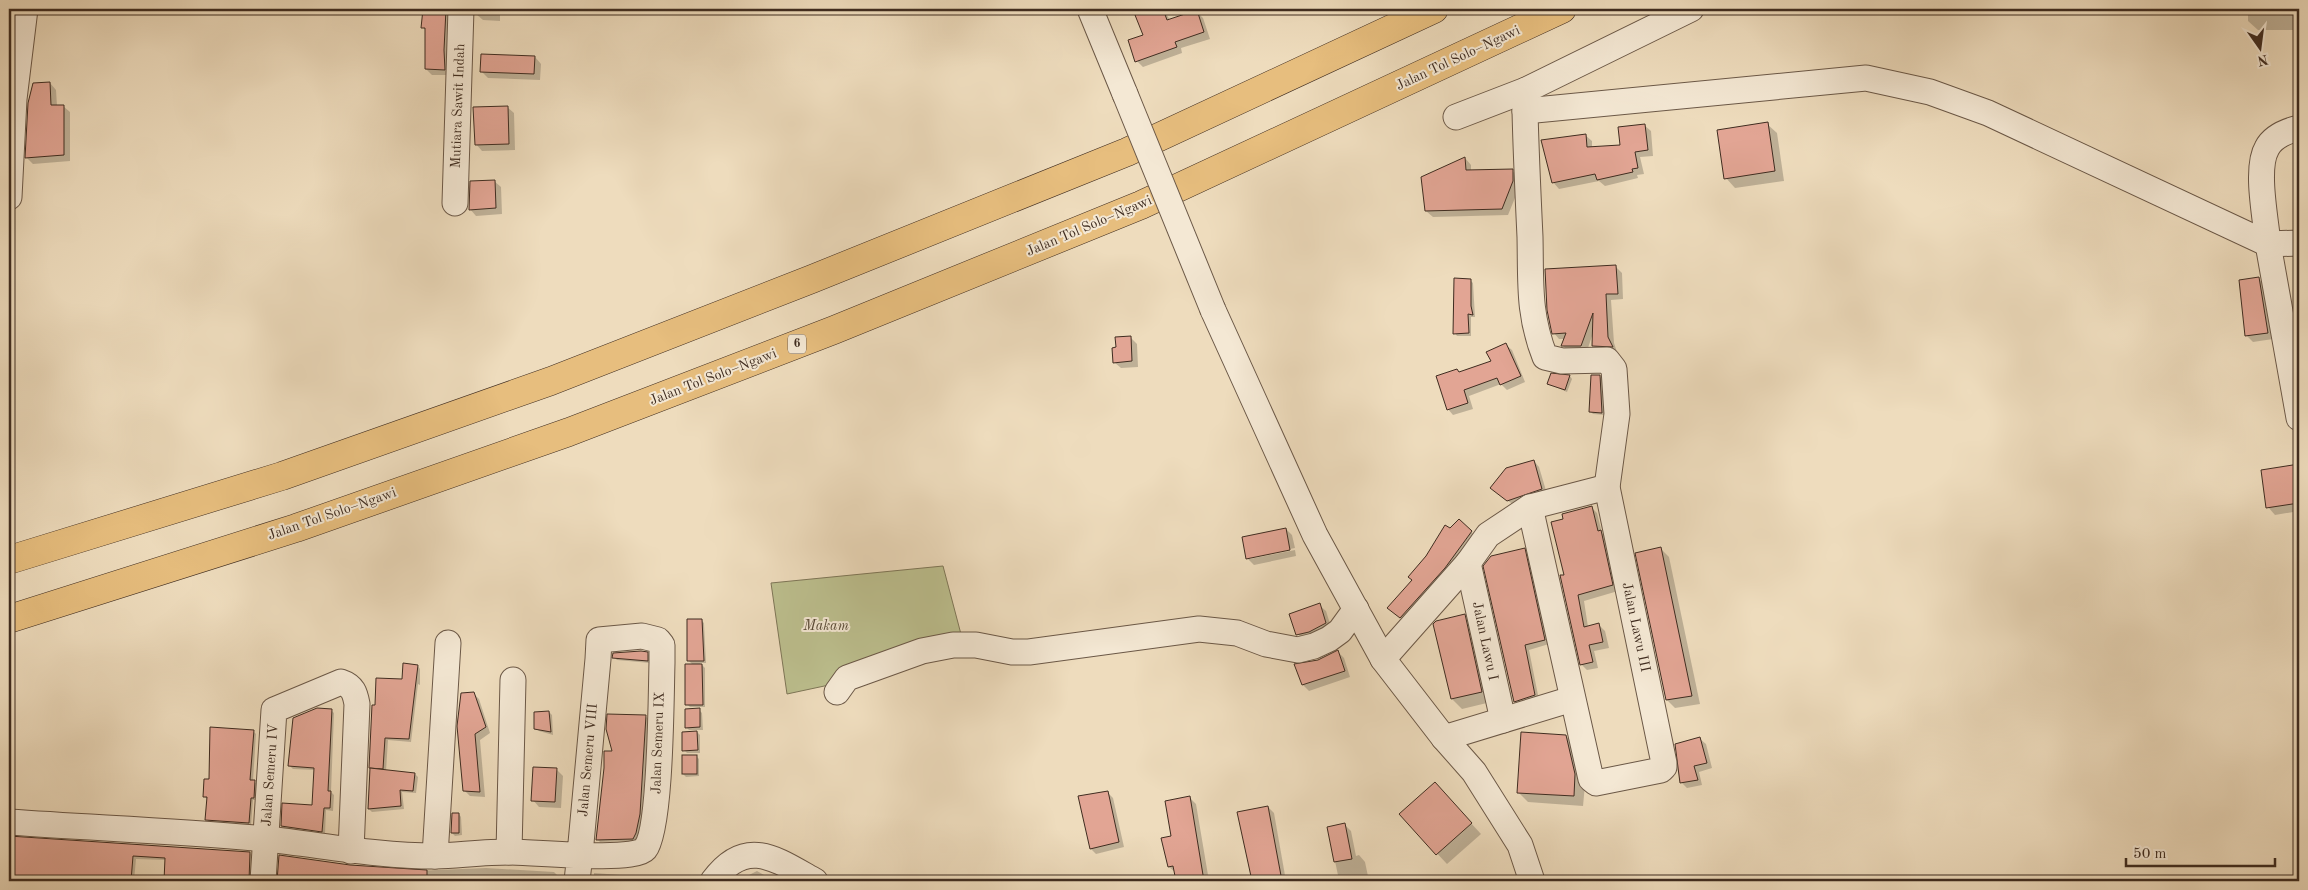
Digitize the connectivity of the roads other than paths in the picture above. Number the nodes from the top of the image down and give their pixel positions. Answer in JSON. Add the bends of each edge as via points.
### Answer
{"nodes":[{"id":1,"x":24,"y":9,"type":"edge"},
{"id":2,"x":461,"y":9,"type":"edge"},
{"id":3,"x":1090,"y":9,"type":"edge"},
{"id":4,"x":1434,"y":9,"type":"edge"},
{"id":5,"x":1562,"y":9,"type":"edge"},
{"id":6,"x":1691,"y":9,"type":"edge"},
{"id":7,"x":1525,"y":101,"type":"junction"},
{"id":8,"x":1456,"y":117,"type":"dead end"},
{"id":9,"x":2299,"y":128,"type":"edge"},
{"id":10,"x":9,"y":197,"type":"edge"},
{"id":11,"x":455,"y":203,"type":"dead end"},
{"id":12,"x":2268,"y":244,"type":"junction"},
{"id":13,"x":2299,"y":244,"type":"edge"},
{"id":14,"x":2299,"y":415,"type":"edge"},
{"id":15,"x":1606,"y":487,"type":"junction"},
{"id":16,"x":1530,"y":507,"type":"junction"},
{"id":17,"x":9,"y":560,"type":"edge"},
{"id":18,"x":1468,"y":562,"type":"junction"},
{"id":19,"x":1356,"y":609,"type":"junction"},
{"id":20,"x":9,"y":619,"type":"edge"},
{"id":21,"x":448,"y":643,"type":"dead end"},
{"id":22,"x":661,"y":657,"type":"joint"},
{"id":23,"x":1383,"y":659,"type":"junction"},
{"id":24,"x":514,"y":680,"type":"dead end"},
{"id":25,"x":837,"y":692,"type":"dead end"},
{"id":26,"x":1572,"y":699,"type":"junction"},
{"id":27,"x":1502,"y":720,"type":"junction"},
{"id":28,"x":1444,"y":738,"type":"junction"},
{"id":29,"x":9,"y":822,"type":"edge"},
{"id":30,"x":266,"y":839,"type":"junction"},
{"id":31,"x":351,"y":851,"type":"junction"},
{"id":32,"x":510,"y":852,"type":"junction"},
{"id":33,"x":580,"y":854,"type":"junction"},
{"id":34,"x":435,"y":856,"type":"junction"},
{"id":35,"x":263,"y":881,"type":"edge"},
{"id":36,"x":577,"y":881,"type":"edge"},
{"id":37,"x":713,"y":881,"type":"edge"},
{"id":38,"x":815,"y":881,"type":"edge"},
{"id":39,"x":1532,"y":881,"type":"edge"}],
"edges":[{"from":1,"to":10,"type":"street","via":[[14,99]]},
{"from":2,"to":11,"type":"street","name":"Mutiara Sawit Indah"},
{"from":3,"to":19,"type":"street","bridge":true,"via":[[1213,310],[1315,535]]},
{"from":4,"to":17,"type":"highway","via":[[1127,152],[551,381],[282,476]]},
{"from":5,"to":20,"type":"highway","name":"Jalan Tol Solo–Ngawi","number":"6","via":[[1141,205],[834,330],[569,432],[305,524]]},
{"from":6,"to":7,"type":"street"},
{"from":7,"to":8,"type":"street"},
{"from":7,"to":12,"type":"street","via":[[1866,78],[1930,92],[1988,113]]},
{"from":7,"to":15,"type":"street","via":[[1532,315],[1545,357],[1562,361],[1607,360],[1614,369],[1617,414]]},
{"from":9,"to":12,"type":"street","via":[[2274,138],[2266,149],[2263,181]]},
{"from":12,"to":13,"type":"street"},
{"from":12,"to":14,"type":"street"},
{"from":15,"to":16,"type":"street"},
{"from":15,"to":26,"type":"street","name":"Jalan Lawu III","via":[[1664,767],[1593,782]]},
{"from":16,"to":18,"type":"street","via":[[1488,535]]},
{"from":16,"to":26,"type":"street"},
{"from":18,"to":23,"type":"street"},
{"from":18,"to":27,"type":"street","name":"Jalan Lawu I"},
{"from":19,"to":23,"type":"street"},
{"from":19,"to":25,"type":"street","via":[[1340,631],[1329,639],[1298,650],[1266,644],[1237,633],[1198,629],[1029,652],[953,645],[922,651],[847,678]]},
{"from":21,"to":34,"type":"street"},
{"from":22,"to":33,"type":"street","name":"Jalan Semeru IX","via":[[657,784],[650,841],[645,850],[637,854]]},
{"from":22,"to":33,"type":"street","name":"Jalan Semeru VIII","via":[[662,645],[658,640],[599,640]]},
{"from":23,"to":28,"type":"street"},
{"from":24,"to":32,"type":"street"},
{"from":26,"to":27,"type":"street"},
{"from":27,"to":28,"type":"street"},
{"from":28,"to":39,"type":"street","via":[[1474,772],[1520,845]]},
{"from":29,"to":30,"type":"street","name":"Jalan Semeru IX"},
{"from":30,"to":31,"type":"street","name":"Jalan Semeru IX"},
{"from":30,"to":31,"type":"street","name":"Jalan Semeru IV","via":[[274,710],[341,682],[355,692],[358,704]]},
{"from":30,"to":35,"type":"street","name":"Jalan Semeru IV"},
{"from":31,"to":34,"type":"street","name":"Jalan Semeru IX"},
{"from":32,"to":33,"type":"street","name":"Jalan Semeru IX"},
{"from":32,"to":34,"type":"street","name":"Jalan Semeru IX"},
{"from":33,"to":36,"type":"street","name":"Jalan Semeru VIII"},
{"from":37,"to":38,"type":"street","via":[[736,859],[760,854]]}]}
